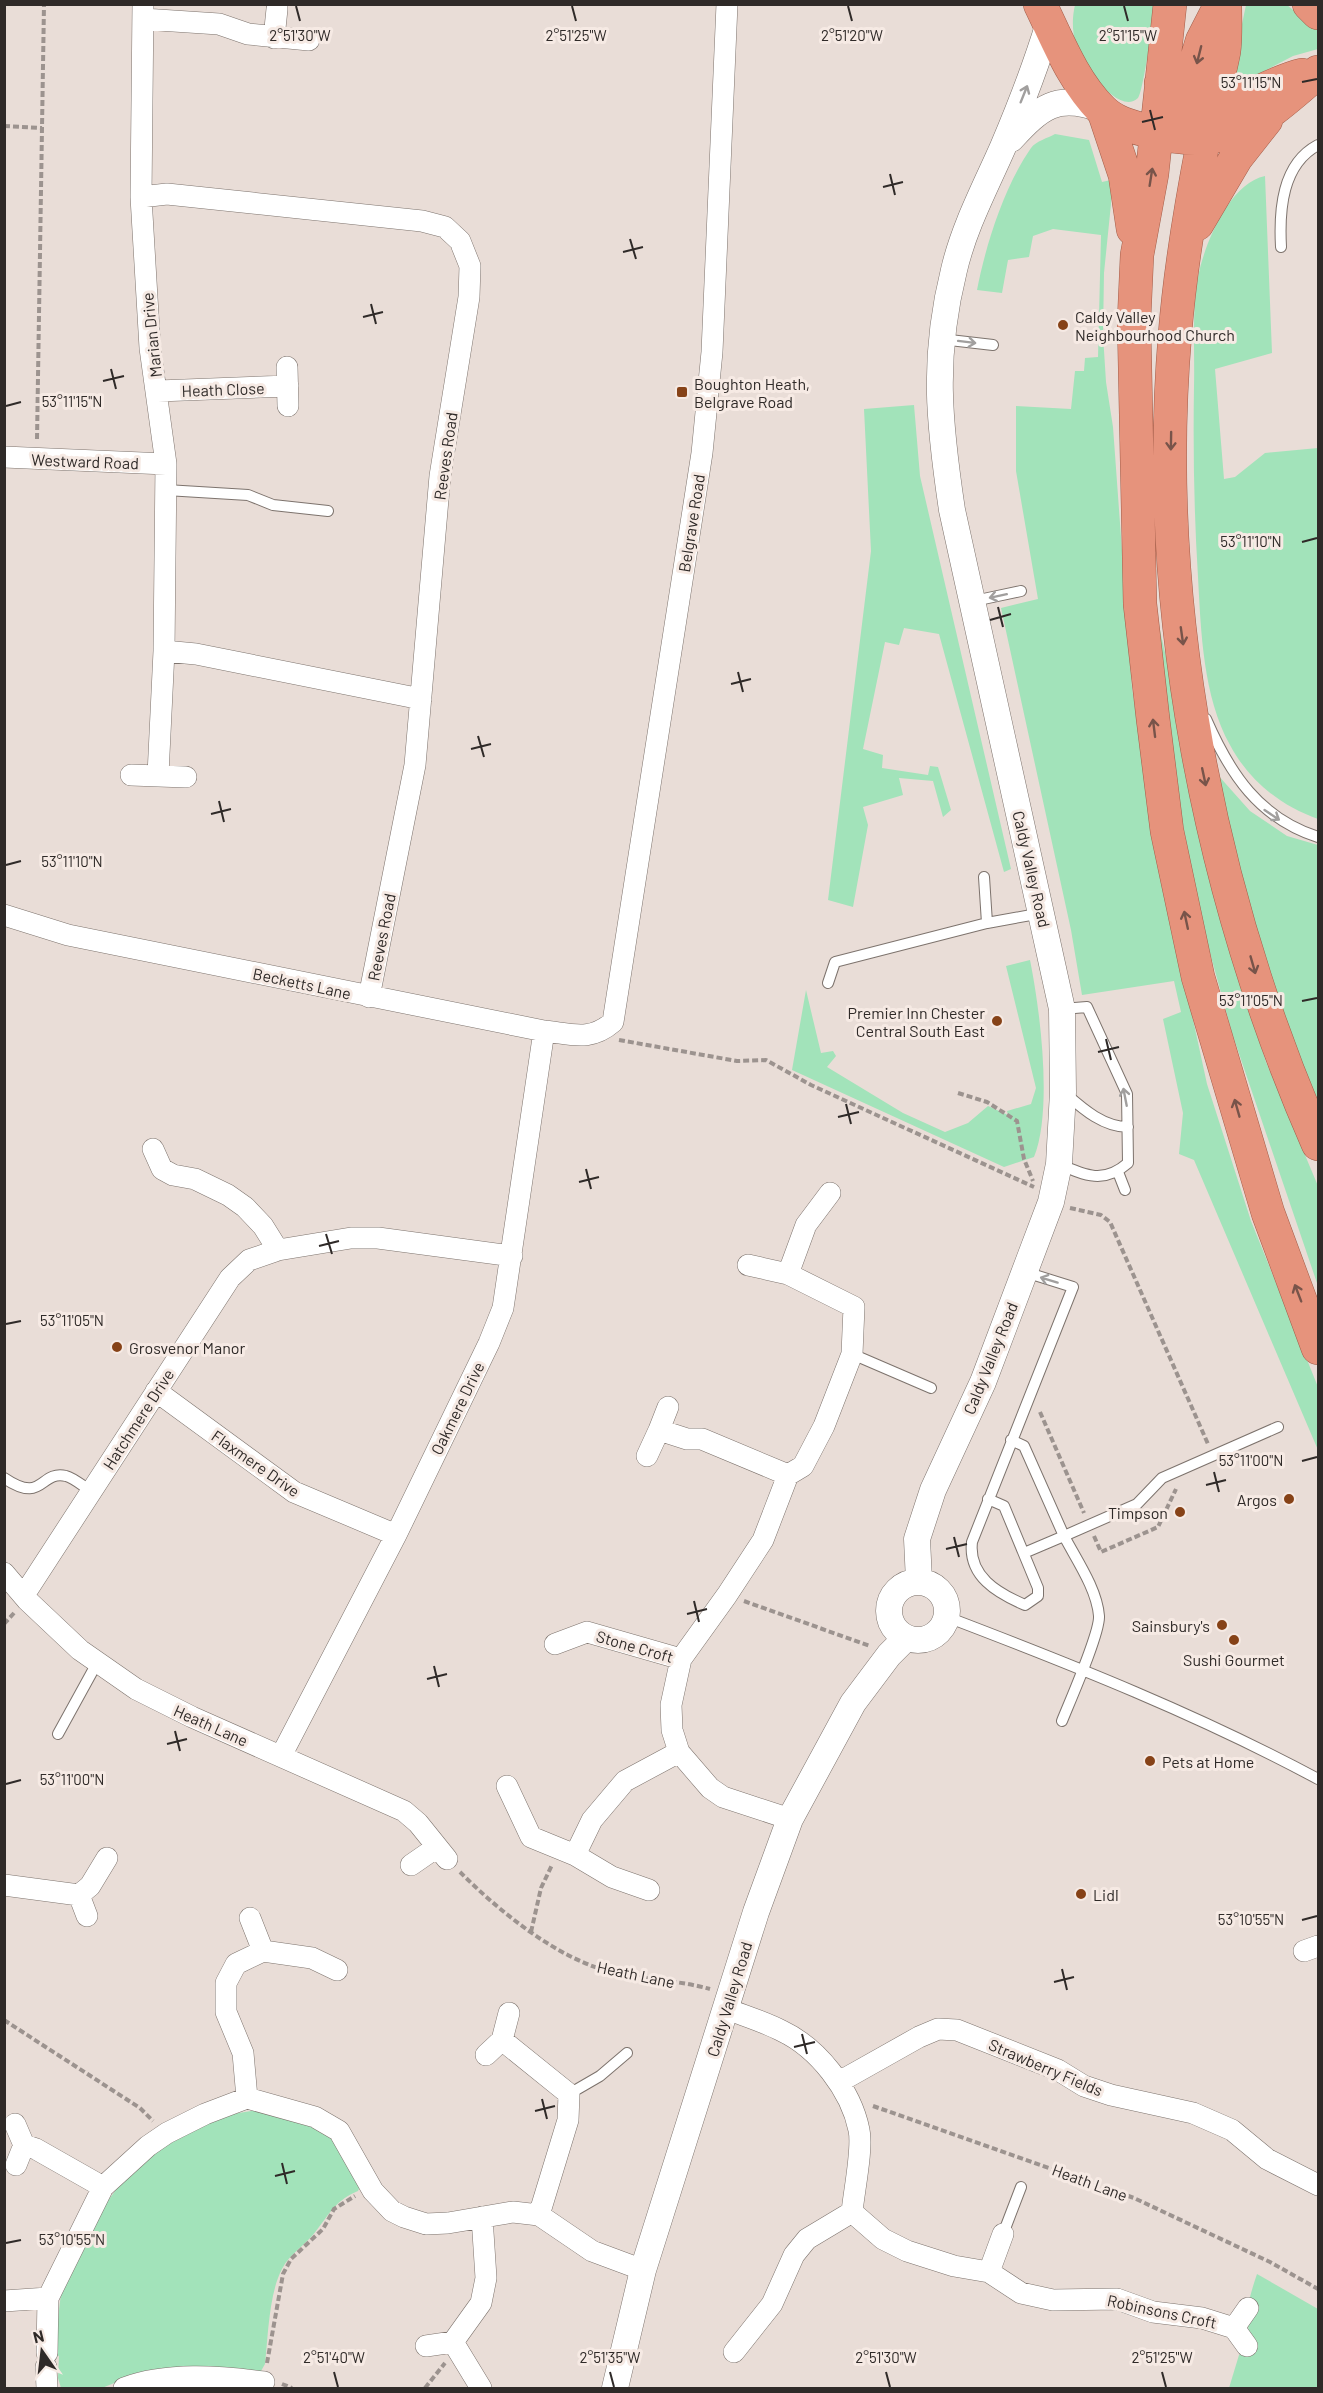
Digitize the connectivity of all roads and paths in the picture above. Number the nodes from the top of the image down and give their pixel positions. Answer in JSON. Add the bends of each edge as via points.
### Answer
{"nodes":[{"id":1,"x":44,"y":4,"type":"edge"},
{"id":2,"x":727,"y":4,"type":"edge"},
{"id":3,"x":1170,"y":4,"type":"edge"},
{"id":4,"x":1191,"y":4,"type":"edge"},
{"id":5,"x":1221,"y":4,"type":"edge"},
{"id":6,"x":1226,"y":4,"type":"edge"},
{"id":7,"x":1309,"y":4,"type":"edge"},
{"id":8,"x":277,"y":9,"type":"dead end"},
{"id":9,"x":1047,"y":11,"type":"edge"},
{"id":10,"x":143,"y":12,"type":"edge"},
{"id":11,"x":1318,"y":13,"type":"edge"},
{"id":12,"x":274,"y":38,"type":"junction"},
{"id":13,"x":309,"y":40,"type":"dead end"},
{"id":14,"x":1162,"y":70,"type":"junction"},
{"id":15,"x":1318,"y":72,"type":"edge"},
{"id":16,"x":1103,"y":111,"type":"junction"},
{"id":17,"x":1271,"y":113,"type":"junction"},
{"id":18,"x":1199,"y":118,"type":"junction"},
{"id":19,"x":4,"y":126,"type":"edge"},
{"id":20,"x":42,"y":128,"type":"junction"},
{"id":21,"x":1156,"y":133,"type":"junction"},
{"id":22,"x":1318,"y":145,"type":"edge"},
{"id":23,"x":1002,"y":148,"type":"junction"},
{"id":24,"x":141,"y":197,"type":"junction"},
{"id":25,"x":1186,"y":245,"type":"junction"},
{"id":26,"x":1281,"y":246,"type":"dead end"},
{"id":27,"x":1137,"y":255,"type":"junction"},
{"id":28,"x":940,"y":339,"type":"junction"},
{"id":29,"x":993,"y":345,"type":"dead end"},
{"id":30,"x":288,"y":386,"type":"dead end"},
{"id":31,"x":158,"y":391,"type":"junction"},
{"id":32,"x":4,"y":457,"type":"edge"},
{"id":33,"x":37,"y":459,"type":"junction"},
{"id":34,"x":166,"y":464,"type":"junction"},
{"id":35,"x":166,"y":490,"type":"junction"},
{"id":36,"x":328,"y":511,"type":"dead end"},
{"id":37,"x":1021,"y":591,"type":"dead end"},
{"id":38,"x":974,"y":601,"type":"junction"},
{"id":39,"x":164,"y":651,"type":"junction"},
{"id":40,"x":1188,"y":678,"type":"junction"},
{"id":41,"x":421,"y":699,"type":"junction"},
{"id":42,"x":132,"y":775,"type":"dead end"},
{"id":43,"x":158,"y":776,"type":"junction"},
{"id":44,"x":186,"y":777,"type":"dead end"},
{"id":45,"x":1318,"y":837,"type":"edge"},
{"id":46,"x":984,"y":877,"type":"dead end"},
{"id":47,"x":1042,"y":913,"type":"junction"},
{"id":48,"x":4,"y":915,"type":"edge"},
{"id":49,"x":987,"y":923,"type":"junction"},
{"id":50,"x":828,"y":983,"type":"dead end"},
{"id":51,"x":369,"y":997,"type":"junction"},
{"id":52,"x":1062,"y":1009,"type":"junction"},
{"id":53,"x":544,"y":1031,"type":"junction"},
{"id":54,"x":602,"y":1032,"type":"junction"},
{"id":55,"x":1063,"y":1092,"type":"junction"},
{"id":56,"x":958,"y":1093,"type":"dead end"},
{"id":57,"x":1128,"y":1127,"type":"junction"},
{"id":58,"x":1318,"y":1144,"type":"edge"},
{"id":59,"x":1059,"y":1164,"type":"junction"},
{"id":60,"x":158,"y":1169,"type":"dead end"},
{"id":61,"x":1118,"y":1172,"type":"junction"},
{"id":62,"x":1125,"y":1190,"type":"dead end"},
{"id":63,"x":830,"y":1193,"type":"dead end"},
{"id":64,"x":1043,"y":1194,"type":"junction"},
{"id":65,"x":278,"y":1250,"type":"junction"},
{"id":66,"x":512,"y":1256,"type":"junction"},
{"id":67,"x":748,"y":1265,"type":"dead end"},
{"id":68,"x":1024,"y":1272,"type":"junction"},
{"id":69,"x":788,"y":1274,"type":"junction"},
{"id":70,"x":1318,"y":1348,"type":"edge"},
{"id":71,"x":852,"y":1354,"type":"junction"},
{"id":72,"x":932,"y":1388,"type":"dead end"},
{"id":73,"x":156,"y":1391,"type":"junction"},
{"id":74,"x":1027,"y":1400,"type":"junction"},
{"id":75,"x":668,"y":1407,"type":"dead end"},
{"id":76,"x":1278,"y":1427,"type":"dead end"},
{"id":77,"x":659,"y":1430,"type":"junction"},
{"id":78,"x":1011,"y":1440,"type":"junction"},
{"id":79,"x":647,"y":1456,"type":"dead end"},
{"id":80,"x":1214,"y":1456,"type":"junction"},
{"id":81,"x":788,"y":1475,"type":"junction"},
{"id":82,"x":4,"y":1478,"type":"edge"},
{"id":83,"x":1183,"y":1486,"type":"dead end"},
{"id":84,"x":91,"y":1491,"type":"junction"},
{"id":85,"x":988,"y":1499,"type":"junction"},
{"id":86,"x":1089,"y":1525,"type":"junction"},
{"id":87,"x":396,"y":1535,"type":"junction"},
{"id":88,"x":1064,"y":1536,"type":"junction"},
{"id":89,"x":1024,"y":1553,"type":"junction"},
{"id":90,"x":4,"y":1573,"type":"edge"},
{"id":91,"x":919,"y":1581,"type":"junction"},
{"id":92,"x":24,"y":1595,"type":"junction"},
{"id":93,"x":728,"y":1595,"type":"junction"},
{"id":94,"x":947,"y":1617,"type":"junction"},
{"id":95,"x":555,"y":1644,"type":"dead end"},
{"id":96,"x":898,"y":1646,"type":"junction"},
{"id":97,"x":681,"y":1659,"type":"junction"},
{"id":98,"x":98,"y":1663,"type":"junction"},
{"id":99,"x":1082,"y":1668,"type":"junction"},
{"id":100,"x":1062,"y":1721,"type":"dead end"},
{"id":101,"x":58,"y":1734,"type":"dead end"},
{"id":102,"x":679,"y":1752,"type":"junction"},
{"id":103,"x":281,"y":1756,"type":"junction"},
{"id":104,"x":1318,"y":1779,"type":"edge"},
{"id":105,"x":507,"y":1786,"type":"dead end"},
{"id":106,"x":790,"y":1819,"type":"junction"},
{"id":107,"x":442,"y":1853,"type":"junction"},
{"id":108,"x":575,"y":1855,"type":"junction"},
{"id":109,"x":107,"y":1858,"type":"dead end"},
{"id":110,"x":411,"y":1864,"type":"dead end"},
{"id":111,"x":4,"y":1885,"type":"edge"},
{"id":112,"x":650,"y":1890,"type":"dead end"},
{"id":113,"x":79,"y":1895,"type":"junction"},
{"id":114,"x":87,"y":1916,"type":"dead end"},
{"id":115,"x":250,"y":1918,"type":"dead end"},
{"id":116,"x":531,"y":1932,"type":"junction"},
{"id":117,"x":263,"y":1951,"type":"junction"},
{"id":118,"x":337,"y":1970,"type":"dead end"},
{"id":119,"x":729,"y":2002,"type":"junction"},
{"id":120,"x":509,"y":2013,"type":"dead end"},
{"id":121,"x":4,"y":2020,"type":"edge"},
{"id":122,"x":502,"y":2040,"type":"junction"},
{"id":123,"x":627,"y":2053,"type":"dead end"},
{"id":124,"x":486,"y":2055,"type":"dead end"},
{"id":125,"x":839,"y":2082,"type":"junction"},
{"id":126,"x":569,"y":2094,"type":"junction"},
{"id":127,"x":247,"y":2097,"type":"junction"},
{"id":128,"x":851,"y":2106,"type":"junction"},
{"id":129,"x":15,"y":2124,"type":"dead end"},
{"id":130,"x":167,"y":2133,"type":"junction"},
{"id":131,"x":24,"y":2145,"type":"junction"},
{"id":132,"x":16,"y":2165,"type":"dead end"},
{"id":133,"x":1318,"y":2185,"type":"edge"},
{"id":134,"x":104,"y":2187,"type":"junction"},
{"id":135,"x":1021,"y":2187,"type":"dead end"},
{"id":136,"x":373,"y":2192,"type":"junction"},
{"id":137,"x":852,"y":2212,"type":"junction"},
{"id":138,"x":539,"y":2215,"type":"junction"},
{"id":139,"x":482,"y":2217,"type":"junction"},
{"id":140,"x":1003,"y":2234,"type":"joint"},
{"id":141,"x":643,"y":2270,"type":"junction"},
{"id":142,"x":989,"y":2272,"type":"junction"},
{"id":143,"x":1318,"y":2289,"type":"edge"},
{"id":144,"x":48,"y":2298,"type":"junction"},
{"id":145,"x":4,"y":2301,"type":"edge"},
{"id":146,"x":1248,"y":2308,"type":"dead end"},
{"id":147,"x":1234,"y":2328,"type":"junction"},
{"id":148,"x":426,"y":2346,"type":"dead end"},
{"id":149,"x":455,"y":2346,"type":"junction"},
{"id":150,"x":1247,"y":2346,"type":"dead end"},
{"id":151,"x":734,"y":2352,"type":"dead end"},
{"id":152,"x":264,"y":2382,"type":"joint"},
{"id":153,"x":239,"y":2384,"type":"edge"},
{"id":154,"x":47,"y":2388,"type":"edge"},
{"id":155,"x":124,"y":2388,"type":"edge"},
{"id":156,"x":425,"y":2388,"type":"edge"},
{"id":157,"x":481,"y":2388,"type":"edge"},
{"id":158,"x":615,"y":2388,"type":"edge"}],
"edges":[{"from":1,"to":20,"type":"path"},
{"from":2,"to":54,"type":"street","name":"Belgrave Road","via":[[712,352],[702,453],[617,1007],[613,1022]]},
{"from":3,"to":14,"type":"highway"},
{"from":4,"to":14,"type":"highway"},
{"from":5,"to":18,"type":"highway","one_way":true,"via":[[1202,40]]},
{"from":6,"to":18,"type":"highway","via":[[1224,48]]},
{"from":7,"to":11,"type":"highway"},
{"from":8,"to":12,"type":"street"},
{"from":9,"to":16,"type":"highway","via":[[1071,69]]},
{"from":23,"to":9,"type":"street","name":"Caldy Valley Road","one_way":true},
{"from":10,"to":12,"type":"street","name":"Marian Drive","via":[[219,24]]},
{"from":10,"to":24,"type":"street","name":"Marian Drive"},
{"from":12,"to":13,"type":"street","name":"Marian Drive"},
{"from":14,"to":18,"type":"highway","via":[[1172,103]]},
{"from":14,"to":21,"type":"highway"},
{"from":15,"to":17,"type":"highway"},
{"from":15,"to":18,"type":"highway","via":[[1295,77]]},
{"from":16,"to":21,"type":"highway","via":[[1121,124]]},
{"from":16,"to":23,"type":"street","name":"Caldy Valley Road","via":[[1073,101],[1056,103],[1041,110]]},
{"from":16,"to":27,"type":"highway","via":[[1125,175]]},
{"from":17,"to":18,"type":"highway","via":[[1232,133]]},
{"from":17,"to":25,"type":"highway","via":[[1236,158]]},
{"from":18,"to":21,"type":"highway","via":[[1177,137]]},
{"from":18,"to":25,"type":"highway"},
{"from":19,"to":20,"type":"path"},
{"from":20,"to":33,"type":"path"},
{"from":27,"to":21,"type":"highway","one_way":true},
{"from":22,"to":26,"type":"lane","via":[[1292,170],[1287,182],[1279,217]]},
{"from":23,"to":28,"type":"street","name":"Caldy Valley Road","via":[[976,205],[954,269]]},
{"from":24,"to":31,"type":"street","name":"Marian Drive","via":[[150,348]]},
{"from":24,"to":41,"type":"street","name":"Reeves Road","via":[[167,194],[422,220],[445,227],[460,241],[470,266],[469,297],[440,476]]},
{"from":25,"to":40,"type":"highway","one_way":true,"via":[[1175,330],[1171,457],[1172,535]]},
{"from":70,"to":27,"type":"highway","one_way":true,"via":[[1268,1213],[1198,977],[1167,831],[1140,604],[1134,352]]},
{"from":28,"to":29,"type":"lane","one_way":true},
{"from":28,"to":38,"type":"street","name":"Caldy Valley Road","via":[[942,443],[952,510]]},
{"from":30,"to":31,"type":"street","name":"Heath Close"},
{"from":31,"to":34,"type":"street","name":"Marian Drive"},
{"from":32,"to":33,"type":"street","name":"Westward Road"},
{"from":33,"to":34,"type":"street","name":"Westward Road"},
{"from":34,"to":35,"type":"street","name":"Marian Drive"},
{"from":35,"to":36,"type":"lane","via":[[248,495],[273,505]]},
{"from":35,"to":39,"type":"street","name":"Marian Drive"},
{"from":37,"to":38,"type":"lane","one_way":true},
{"from":38,"to":47,"type":"street","name":"Caldy Valley Road"},
{"from":39,"to":41,"type":"street"},
{"from":39,"to":43,"type":"street","name":"Marian Drive"},
{"from":40,"to":45,"type":"lane","one_way":true,"via":[[1222,757],[1265,811],[1294,829]]},
{"from":40,"to":58,"type":"highway","one_way":true,"via":[[1218,845],[1263,1001]]},
{"from":41,"to":51,"type":"street","name":"Reeves Road","via":[[415,765]]},
{"from":42,"to":43,"type":"street"},
{"from":43,"to":44,"type":"street"},
{"from":46,"to":49,"type":"lane"},
{"from":47,"to":49,"type":"lane"},
{"from":47,"to":52,"type":"street","name":"Caldy Valley Road"},
{"from":48,"to":51,"type":"street","name":"Becketts Lane","via":[[68,936]]},
{"from":49,"to":50,"type":"lane","via":[[835,962]]},
{"from":51,"to":53,"type":"street","name":"Becketts Lane"},
{"from":52,"to":55,"type":"street","name":"Caldy Valley Road"},
{"from":57,"to":52,"type":"lane","one_way":true,"via":[[1127,1094],[1087,1007]]},
{"from":53,"to":54,"type":"street","name":"Becketts Lane","via":[[589,1036]]},
{"from":53,"to":66,"type":"street","name":"Oakmere Drive"},
{"from":54,"to":64,"type":"path","via":[[623,1041],[737,1061],[766,1060]]},
{"from":55,"to":57,"type":"lane","via":[[1097,1118],[1115,1127]]},
{"from":55,"to":59,"type":"street","name":"Caldy Valley Road"},
{"from":56,"to":64,"type":"path","via":[[987,1102],[1017,1121],[1024,1159]]},
{"from":57,"to":61,"type":"lane","via":[[1128,1163]]},
{"from":59,"to":61,"type":"lane","via":[[1090,1178]]},
{"from":59,"to":64,"type":"street","name":"Caldy Valley Road"},
{"from":60,"to":65,"type":"street","via":[[195,1179],[228,1195],[263,1226]]},
{"from":61,"to":62,"type":"lane"},
{"from":63,"to":69,"type":"street","via":[[806,1225]]},
{"from":64,"to":68,"type":"street","name":"Caldy Valley Road"},
{"from":64,"to":80,"type":"path","via":[[1110,1222]]},
{"from":65,"to":66,"type":"street","name":"Hatchmere Drive","via":[[378,1238]]},
{"from":65,"to":73,"type":"street","name":"Hatchmere Drive","via":[[249,1260],[230,1278]]},
{"from":66,"to":87,"type":"street","name":"Oakmere Drive","via":[[502,1308],[489,1342]]},
{"from":67,"to":69,"type":"street"},
{"from":74,"to":68,"type":"lane","one_way":true,"via":[[1073,1287]]},
{"from":68,"to":91,"type":"street","name":"Caldy Valley Road","via":[[982,1382],[933,1490],[917,1539]]},
{"from":69,"to":71,"type":"street","via":[[854,1307]]},
{"from":71,"to":72,"type":"lane"},
{"from":71,"to":81,"type":"street","via":[[824,1426],[803,1466]]},
{"from":73,"to":84,"type":"street","name":"Hatchmere Drive"},
{"from":73,"to":87,"type":"street","name":"Flaxmere Drive","via":[[294,1492]]},
{"from":74,"to":78,"type":"lane"},
{"from":74,"to":86,"type":"path","via":[[1038,1408]]},
{"from":75,"to":77,"type":"street"},
{"from":76,"to":80,"type":"lane"},
{"from":77,"to":79,"type":"street"},
{"from":77,"to":81,"type":"street","via":[[687,1439],[702,1439]]},
{"from":78,"to":85,"type":"lane"},
{"from":78,"to":88,"type":"lane","via":[[1024,1446]]},
{"from":80,"to":86,"type":"lane","via":[[1162,1478],[1137,1504]]},
{"from":81,"to":93,"type":"street","via":[[763,1540]]},
{"from":82,"to":84,"type":"lane","via":[[21,1489],[37,1488],[51,1478],[66,1476]]},
{"from":83,"to":86,"type":"path","via":[[1174,1490],[1158,1527],[1101,1552]]},
{"from":84,"to":92,"type":"street","name":"Hatchmere Drive"},
{"from":85,"to":89,"type":"lane","via":[[1004,1506]]},
{"from":85,"to":89,"type":"lane","via":[[971,1552],[984,1581],[1025,1605],[1038,1596],[1038,1588]]},
{"from":86,"to":88,"type":"lane"},
{"from":87,"to":103,"type":"street","name":"Oakmere Drive"},
{"from":88,"to":89,"type":"lane"},
{"from":88,"to":99,"type":"lane","via":[[1099,1615]]},
{"from":90,"to":92,"type":"street","name":"Heath Lane"},
{"from":91,"to":94,"type":"street","via":[[935,1587],[946,1600]]},
{"from":91,"to":96,"type":"street","via":[[895,1592],[889,1604]]},
{"from":92,"to":98,"type":"street","name":"Heath Lane"},
{"from":93,"to":96,"type":"path"},
{"from":93,"to":97,"type":"street"},
{"from":94,"to":96,"type":"street","via":[[931,1637]]},
{"from":94,"to":99,"type":"lane"},
{"from":95,"to":97,"type":"street","name":"Stone Croft","via":[[586,1632]]},
{"from":96,"to":106,"type":"street","name":"Caldy Valley Road","via":[[853,1703]]},
{"from":97,"to":102,"type":"street","via":[[671,1705],[672,1730]]},
{"from":98,"to":101,"type":"lane"},
{"from":98,"to":103,"type":"street","name":"Heath Lane","via":[[136,1689]]},
{"from":99,"to":100,"type":"lane"},
{"from":99,"to":104,"type":"lane","via":[[1255,1745]]},
{"from":102,"to":106,"type":"street","via":[[710,1788],[723,1797]]},
{"from":102,"to":108,"type":"street","via":[[625,1781],[592,1820]]},
{"from":103,"to":107,"type":"street","name":"Heath Lane","via":[[404,1811]]},
{"from":105,"to":108,"type":"street","via":[[531,1837]]},
{"from":106,"to":119,"type":"street","name":"Caldy Valley Road"},
{"from":107,"to":110,"type":"street"},
{"from":107,"to":116,"type":"path","name":"Heath Lane","via":[[494,1906]]},
{"from":108,"to":112,"type":"street","via":[[612,1877]]},
{"from":108,"to":116,"type":"path","via":[[554,1861],[541,1888]]},
{"from":109,"to":113,"type":"street","via":[[90,1886]]},
{"from":111,"to":113,"type":"street"},
{"from":113,"to":114,"type":"street"},
{"from":115,"to":117,"type":"street"},
{"from":116,"to":119,"type":"path","name":"Heath Lane","via":[[610,1972],[696,1985]]},
{"from":117,"to":118,"type":"street","via":[[312,1958]]},
{"from":117,"to":127,"type":"street","via":[[236,1964],[226,1983],[226,2012],[243,2054]]},
{"from":119,"to":125,"type":"street","via":[[784,2031],[813,2052]]},
{"from":119,"to":141,"type":"street","name":"Caldy Valley Road"},
{"from":120,"to":122,"type":"street"},
{"from":121,"to":130,"type":"path","via":[[140,2108]]},
{"from":122,"to":124,"type":"street"},
{"from":122,"to":126,"type":"street"},
{"from":123,"to":126,"type":"lane","via":[[600,2076]]},
{"from":125,"to":128,"type":"street"},
{"from":125,"to":133,"type":"street","name":"Strawberry Fields","via":[[919,2037],[938,2029],[957,2030],[1058,2070],[1084,2086],[1193,2113],[1232,2130],[1267,2159]]},
{"from":126,"to":138,"type":"street","via":[[568,2120]]},
{"from":127,"to":130,"type":"street"},
{"from":127,"to":136,"type":"street","via":[[307,2114],[339,2131]]},
{"from":128,"to":137,"type":"street","via":[[860,2131]]},
{"from":128,"to":143,"type":"path","name":"Heath Lane","via":[[863,2104],[886,2109],[1134,2198]]},
{"from":129,"to":131,"type":"street"},
{"from":130,"to":134,"type":"street"},
{"from":131,"to":132,"type":"street"},
{"from":131,"to":134,"type":"street"},
{"from":134,"to":144,"type":"street"},
{"from":135,"to":140,"type":"lane"},
{"from":136,"to":139,"type":"street","via":[[392,2211],[426,2224]]},
{"from":136,"to":152,"type":"path","via":[[347,2199],[334,2209],[323,2229],[291,2259],[283,2274],[274,2312]]},
{"from":137,"to":142,"type":"street","name":"Robinsons Croft","via":[[883,2239],[907,2251]]},
{"from":137,"to":151,"type":"street","via":[[807,2239],[794,2255],[772,2304]]},
{"from":138,"to":139,"type":"street","via":[[513,2212]]},
{"from":138,"to":141,"type":"street","via":[[592,2251]]},
{"from":139,"to":149,"type":"street","via":[[486,2278],[482,2303]]},
{"from":140,"to":142,"type":"street"},
{"from":141,"to":158,"type":"street","name":"Caldy Valley Road"},
{"from":142,"to":147,"type":"street","name":"Robinsons Croft","via":[[1032,2296],[1053,2300],[1117,2299],[1153,2312],[1202,2318]]},
{"from":144,"to":145,"type":"street"},
{"from":144,"to":154,"type":"street"},
{"from":146,"to":147,"type":"street","name":"Robinsons Croft"},
{"from":147,"to":150,"type":"street","name":"Robinsons Croft"},
{"from":148,"to":149,"type":"street"},
{"from":149,"to":156,"type":"path"},
{"from":149,"to":157,"type":"street"},
{"from":152,"to":153,"type":"street"},
{"from":153,"to":155,"type":"street","via":[[191,2377]]}]}
